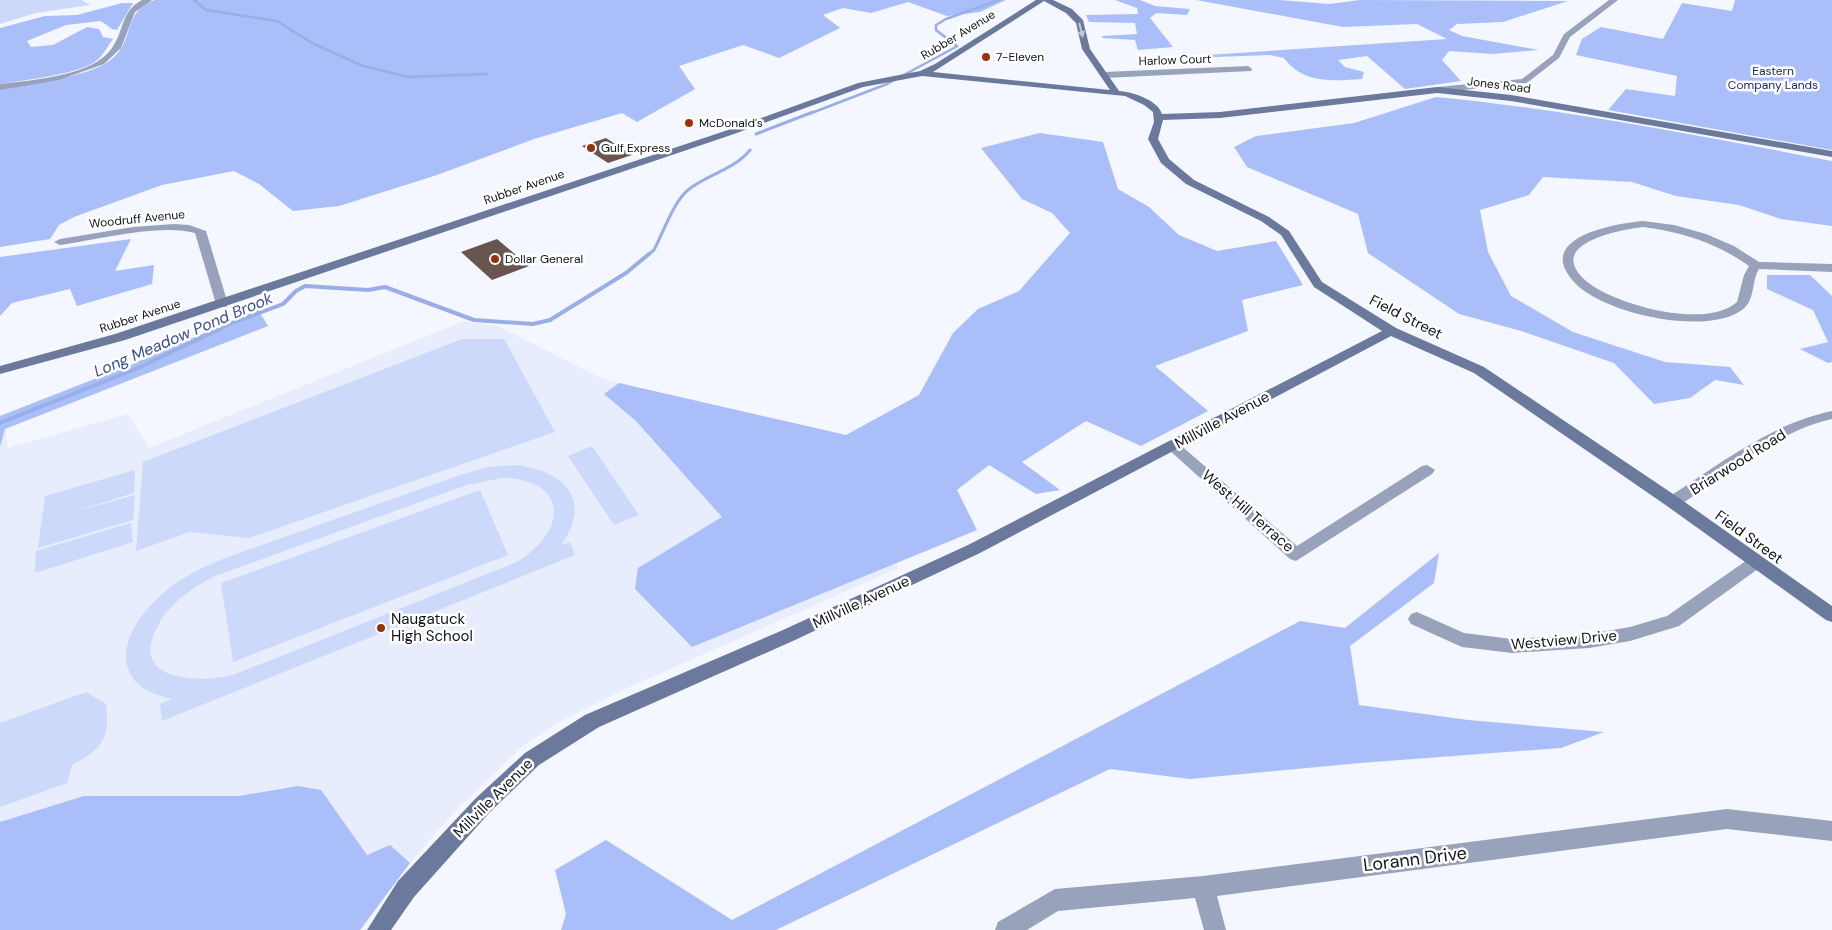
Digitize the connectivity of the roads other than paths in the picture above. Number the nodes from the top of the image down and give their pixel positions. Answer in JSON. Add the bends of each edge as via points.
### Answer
{"nodes":[{"id":1,"x":148,"y":0,"type":"edge"},
{"id":2,"x":1041,"y":0,"type":"edge"},
{"id":3,"x":1047,"y":0,"type":"edge"},
{"id":4,"x":1614,"y":0,"type":"edge"},
{"id":5,"x":1248,"y":69,"type":"dead end"},
{"id":6,"x":920,"y":73,"type":"junction"},
{"id":7,"x":1104,"y":75,"type":"junction"},
{"id":8,"x":0,"y":87,"type":"edge"},
{"id":9,"x":1437,"y":90,"type":"junction"},
{"id":10,"x":1116,"y":92,"type":"junction"},
{"id":11,"x":1159,"y":117,"type":"junction"},
{"id":12,"x":1832,"y":154,"type":"edge"},
{"id":13,"x":60,"y":242,"type":"dead end"},
{"id":14,"x":1756,"y":265,"type":"junction"},
{"id":15,"x":1832,"y":268,"type":"edge"},
{"id":16,"x":222,"y":304,"type":"junction"},
{"id":17,"x":1391,"y":331,"type":"junction"},
{"id":18,"x":0,"y":370,"type":"edge"},
{"id":19,"x":1832,"y":414,"type":"edge"},
{"id":20,"x":1173,"y":446,"type":"junction"},
{"id":21,"x":1427,"y":470,"type":"dead end"},
{"id":22,"x":1674,"y":502,"type":"junction"},
{"id":23,"x":1756,"y":562,"type":"junction"},
{"id":24,"x":1832,"y":615,"type":"edge"},
{"id":25,"x":1417,"y":619,"type":"dead end"},
{"id":26,"x":1832,"y":831,"type":"edge"},
{"id":27,"x":1203,"y":887,"type":"junction"},
{"id":28,"x":378,"y":930,"type":"edge"},
{"id":29,"x":1006,"y":930,"type":"edge"},
{"id":30,"x":1216,"y":930,"type":"edge"}],
"edges":[{"from":1,"to":8,"type":"street","via":[[132,10],[118,46],[102,62],[74,72]]},
{"from":2,"to":6,"type":"street","name":"Rubber Avenue","via":[[947,60]]},
{"from":3,"to":7,"type":"street","one_way":true,"via":[[1069,11],[1080,22],[1086,50]]},
{"from":4,"to":9,"type":"street","via":[[1567,36],[1556,56],[1524,81]]},
{"from":5,"to":7,"type":"street","name":"Harlow Court"},
{"from":6,"to":10,"type":"street"},
{"from":6,"to":16,"type":"street","name":"Rubber Avenue","via":[[861,85],[723,135]]},
{"from":7,"to":10,"type":"street"},
{"from":9,"to":11,"type":"street","name":"Jones Road","via":[[1256,112]]},
{"from":9,"to":12,"type":"street","name":"Jones Road","via":[[1511,98]]},
{"from":10,"to":11,"type":"street","via":[[1147,102]]},
{"from":11,"to":17,"type":"street","name":"Field Street","via":[[1153,139],[1160,155],[1171,167],[1190,182],[1265,219],[1285,233],[1318,284]]},
{"from":13,"to":16,"type":"street","name":"Woodruff Avenue","via":[[193,227],[200,231]]},
{"from":14,"to":14,"type":"street","via":[[1751,269],[1745,299],[1739,307],[1723,315],[1689,318],[1656,314],[1604,297],[1578,280],[1569,269],[1568,258],[1574,247],[1604,230],[1643,224],[1692,232],[1738,252]]},
{"from":14,"to":15,"type":"street"},
{"from":16,"to":18,"type":"street","name":"Rubber Avenue","via":[[120,337]]},
{"from":17,"to":20,"type":"street","name":"Millville Avenue"},
{"from":17,"to":22,"type":"street","name":"Field Street","via":[[1479,370]]},
{"from":19,"to":22,"type":"street","name":"Briarwood Road","via":[[1819,416],[1768,441]]},
{"from":20,"to":21,"type":"street","name":"West Hill Terrace","via":[[1296,555]]},
{"from":20,"to":28,"type":"street","name":"Millville Avenue","via":[[974,549],[592,721],[532,759],[483,805],[406,890]]},
{"from":22,"to":23,"type":"street","name":"Field Street"},
{"from":23,"to":24,"type":"street","name":"Field Street"},
{"from":23,"to":25,"type":"street","name":"Westview Drive","via":[[1673,621],[1630,634],[1589,641],[1512,646],[1462,640]]},
{"from":26,"to":27,"type":"street","name":"Lorann Drive","via":[[1726,819]]},
{"from":27,"to":29,"type":"street","name":"Lorann Drive","via":[[1055,900]]},
{"from":27,"to":30,"type":"street"}]}
